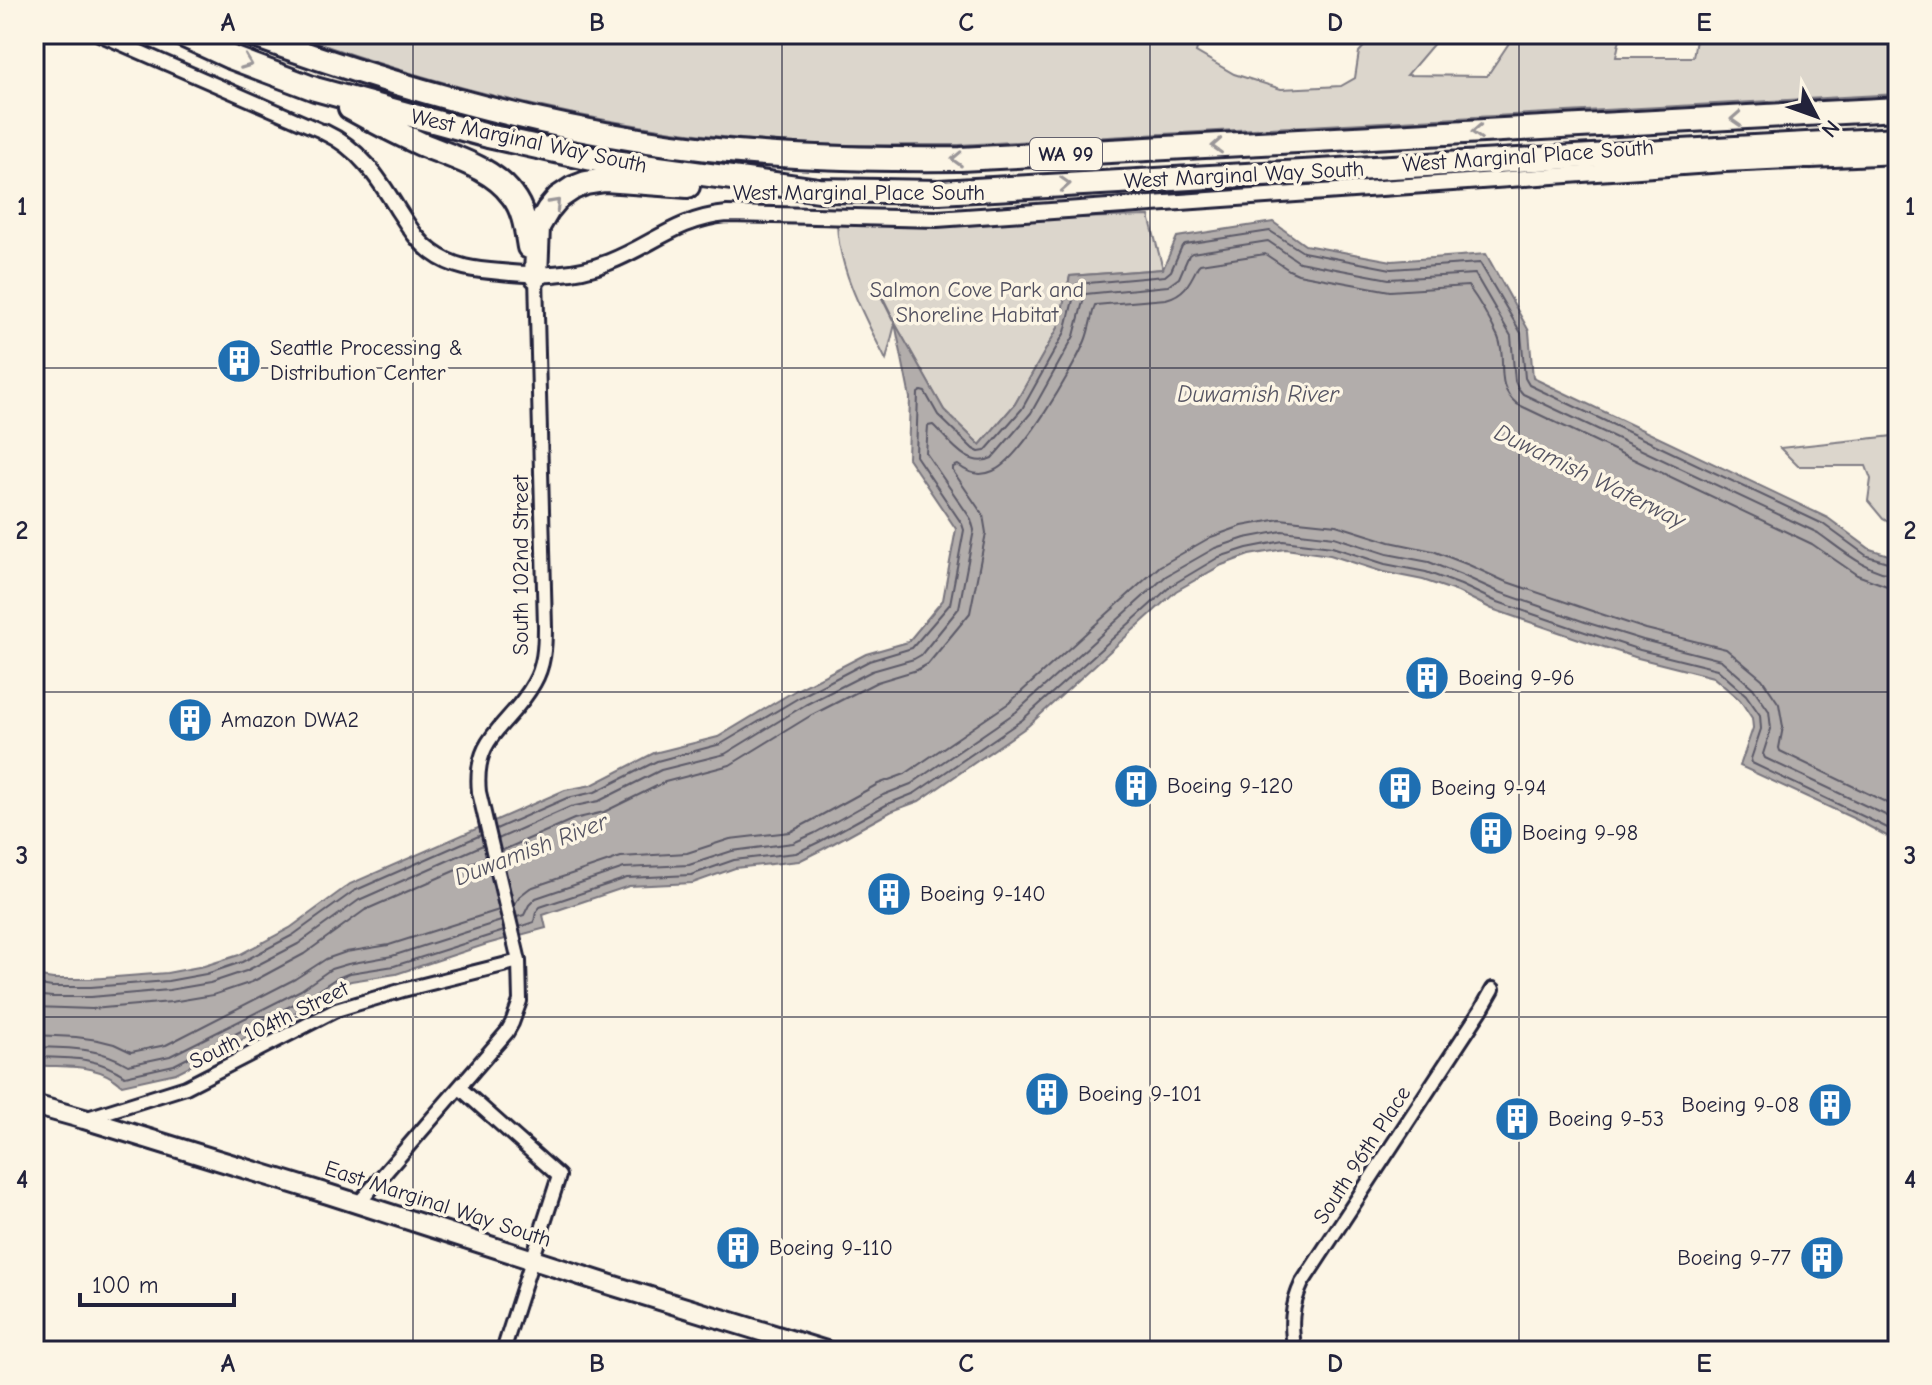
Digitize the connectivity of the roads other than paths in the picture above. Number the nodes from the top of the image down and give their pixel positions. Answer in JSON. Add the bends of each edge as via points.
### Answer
{"nodes":[{"id":1,"x":99,"y":34,"type":"edge"},
{"id":2,"x":180,"y":34,"type":"edge"},
{"id":3,"x":249,"y":34,"type":"edge"},
{"id":4,"x":315,"y":89,"type":"junction"},
{"id":5,"x":1898,"y":109,"type":"edge"},
{"id":6,"x":324,"y":132,"type":"joint"},
{"id":7,"x":1898,"y":139,"type":"edge"},
{"id":8,"x":1898,"y":156,"type":"edge"},
{"id":9,"x":819,"y":190,"type":"junction"},
{"id":10,"x":536,"y":276,"type":"junction"},
{"id":11,"x":519,"y":961,"type":"junction"},
{"id":12,"x":1493,"y":989,"type":"dead end"},
{"id":13,"x":460,"y":1088,"type":"junction"},
{"id":14,"x":34,"y":1105,"type":"edge"},
{"id":15,"x":84,"y":1119,"type":"junction"},
{"id":16,"x":358,"y":1204,"type":"junction"},
{"id":17,"x":531,"y":1259,"type":"junction"},
{"id":18,"x":503,"y":1351,"type":"edge"},
{"id":19,"x":826,"y":1351,"type":"edge"},
{"id":20,"x":1295,"y":1351,"type":"edge"}],
"edges":[{"from":1,"to":6,"type":"street"},
{"from":2,"to":4,"type":"highway","name":"West Marginal Way South","number":"WA 99","one_way":true},
{"from":5,"to":3,"type":"highway","name":"West Marginal Way South","number":"WA 99","one_way":true,"via":[[960,159],[810,158],[641,140],[547,123],[418,90]]},
{"from":4,"to":9,"type":"highway","name":"West Marginal Way South","number":"WA 99","via":[[592,159]]},
{"from":4,"to":10,"type":"highway","via":[[500,181],[519,206]]},
{"from":6,"to":10,"type":"street","name":"West Marginal Place South","via":[[365,161],[431,252],[472,270]]},
{"from":9,"to":7,"type":"highway","name":"West Marginal Way South","number":"WA 99","one_way":true,"via":[[939,192]]},
{"from":8,"to":10,"type":"street","name":"West Marginal Place South","via":[[937,219],[727,214],[690,221],[593,268]]},
{"from":10,"to":9,"type":"highway","one_way":true,"via":[[538,227],[558,198],[586,183]]},
{"from":10,"to":11,"type":"street","name":"South 102nd Street","via":[[545,642],[536,681],[488,743],[477,776]]},
{"from":11,"to":13,"type":"street","name":"South 102nd Street","via":[[520,1001],[512,1023]]},
{"from":11,"to":15,"type":"street","name":"South 104th Street","via":[[336,1010],[186,1087]]},
{"from":12,"to":20,"type":"street","name":"South 96th Place","via":[[1302,1283],[1291,1316]]},
{"from":13,"to":16,"type":"street","name":"South 102nd Street"},
{"from":13,"to":17,"type":"street","via":[[559,1176]]},
{"from":14,"to":15,"type":"main road","name":"East Marginal Way South"},
{"from":15,"to":16,"type":"main road","name":"East Marginal Way South"},
{"from":16,"to":17,"type":"main road","name":"East Marginal Way South"},
{"from":17,"to":18,"type":"street"},
{"from":17,"to":19,"type":"main road","name":"East Marginal Way South"}]}
